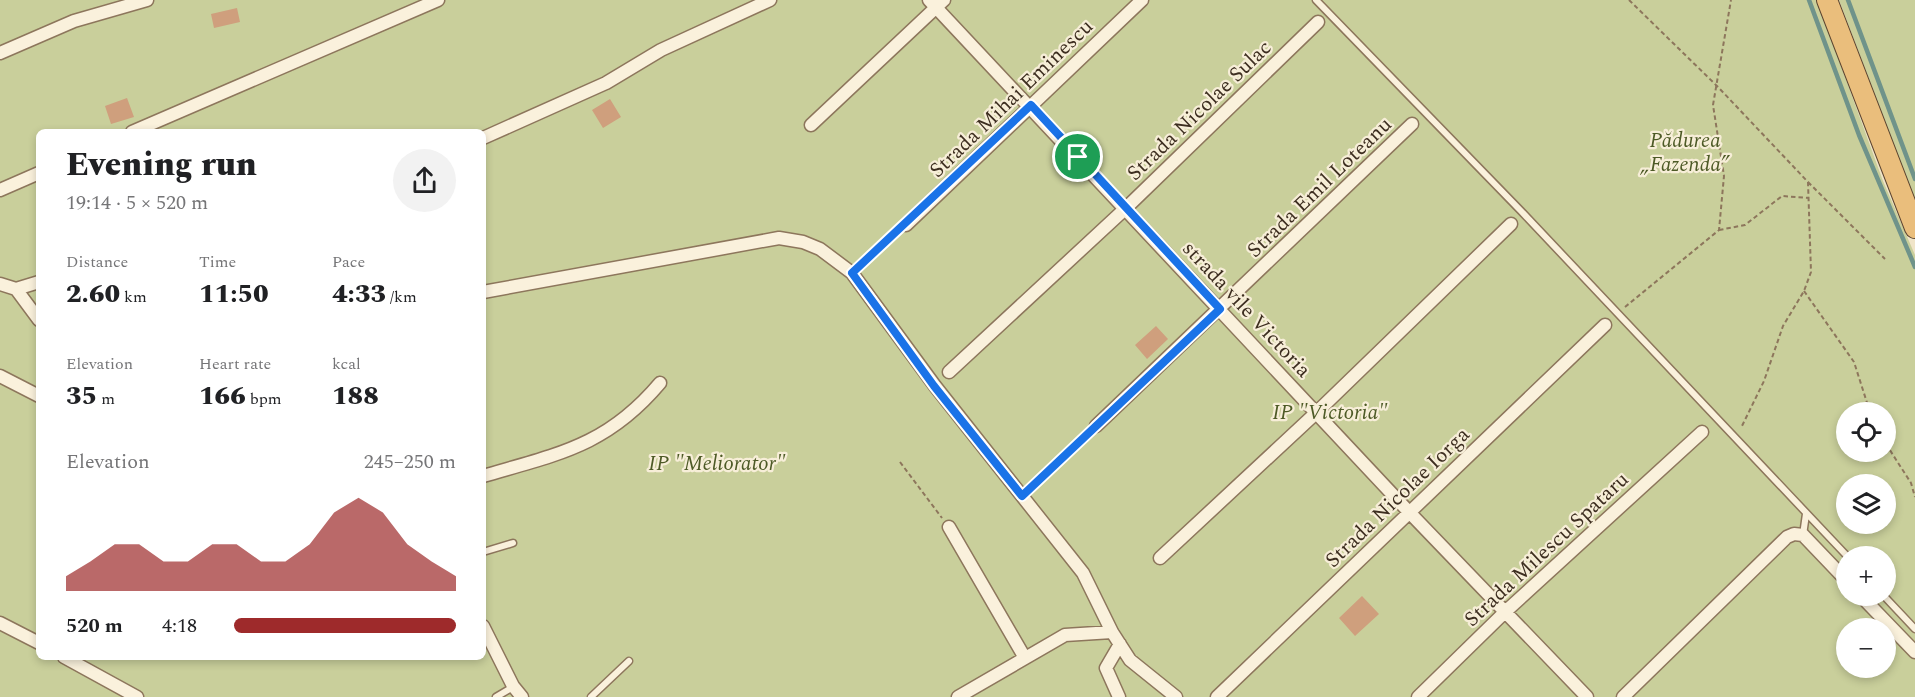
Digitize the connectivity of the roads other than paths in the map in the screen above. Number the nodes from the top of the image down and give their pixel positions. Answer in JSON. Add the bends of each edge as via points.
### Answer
{"nodes":[{"id":1,"x":147,"y":0,"type":"edge"},
{"id":2,"x":438,"y":0,"type":"edge"},
{"id":3,"x":770,"y":0,"type":"edge"},
{"id":4,"x":1142,"y":0,"type":"edge"},
{"id":5,"x":1316,"y":0,"type":"edge"},
{"id":6,"x":1827,"y":0,"type":"edge"},
{"id":7,"x":936,"y":2,"type":"edge"},
{"id":8,"x":1318,"y":22,"type":"dead end"},
{"id":9,"x":0,"y":53,"type":"edge"},
{"id":10,"x":1031,"y":105,"type":"junction"},
{"id":11,"x":811,"y":124,"type":"dead end"},
{"id":12,"x":1412,"y":124,"type":"dead end"},
{"id":13,"x":139,"y":129,"type":"edge"},
{"id":14,"x":486,"y":137,"type":"edge"},
{"id":15,"x":36,"y":174,"type":"edge"},
{"id":16,"x":0,"y":190,"type":"edge"},
{"id":17,"x":1126,"y":208,"type":"junction"},
{"id":18,"x":1510,"y":224,"type":"dead end"},
{"id":19,"x":906,"y":225,"type":"road end"},
{"id":20,"x":1915,"y":228,"type":"edge"},
{"id":21,"x":36,"y":283,"type":"edge"},
{"id":22,"x":0,"y":284,"type":"edge"},
{"id":23,"x":16,"y":289,"type":"junction"},
{"id":24,"x":486,"y":291,"type":"edge"},
{"id":25,"x":1220,"y":309,"type":"junction"},
{"id":26,"x":36,"y":316,"type":"edge"},
{"id":27,"x":1605,"y":325,"type":"dead end"},
{"id":28,"x":949,"y":372,"type":"dead end"},
{"id":29,"x":0,"y":376,"type":"edge"},
{"id":30,"x":660,"y":383,"type":"dead end"},
{"id":31,"x":36,"y":394,"type":"edge"},
{"id":32,"x":1317,"y":412,"type":"junction"},
{"id":33,"x":1096,"y":426,"type":"road end"},
{"id":34,"x":1702,"y":432,"type":"dead end"},
{"id":35,"x":486,"y":475,"type":"edge"},
{"id":36,"x":1408,"y":512,"type":"junction"},
{"id":37,"x":1806,"y":514,"type":"junction"},
{"id":38,"x":949,"y":527,"type":"road end"},
{"id":39,"x":1803,"y":535,"type":"junction"},
{"id":40,"x":513,"y":543,"type":"dead end"},
{"id":41,"x":1837,"y":546,"type":"edge"},
{"id":42,"x":486,"y":551,"type":"edge"},
{"id":43,"x":1160,"y":558,"type":"dead end"},
{"id":44,"x":1836,"y":570,"type":"edge"},
{"id":45,"x":1871,"y":606,"type":"edge"},
{"id":46,"x":1893,"y":606,"type":"edge"},
{"id":47,"x":1505,"y":612,"type":"junction"},
{"id":48,"x":0,"y":623,"type":"edge"},
{"id":49,"x":1915,"y":629,"type":"edge"},
{"id":50,"x":486,"y":632,"type":"edge"},
{"id":51,"x":1112,"y":632,"type":"junction"},
{"id":52,"x":36,"y":641,"type":"edge"},
{"id":53,"x":1120,"y":644,"type":"junction"},
{"id":54,"x":1915,"y":652,"type":"edge"},
{"id":55,"x":1025,"y":658,"type":"junction"},
{"id":56,"x":69,"y":660,"type":"edge"},
{"id":57,"x":629,"y":661,"type":"dead end"},
{"id":58,"x":513,"y":686,"type":"junction"},
{"id":59,"x":137,"y":697,"type":"edge"},
{"id":60,"x":495,"y":697,"type":"edge"},
{"id":61,"x":522,"y":697,"type":"edge"},
{"id":62,"x":591,"y":697,"type":"edge"},
{"id":63,"x":958,"y":697,"type":"edge"},
{"id":64,"x":1119,"y":697,"type":"edge"},
{"id":65,"x":1176,"y":697,"type":"edge"},
{"id":66,"x":1216,"y":697,"type":"edge"},
{"id":67,"x":1418,"y":697,"type":"edge"},
{"id":68,"x":1587,"y":697,"type":"edge"},
{"id":69,"x":1623,"y":697,"type":"edge"}],
"edges":[{"from":1,"to":9,"type":"street","via":[[74,21]]},
{"from":2,"to":13,"type":"street"},
{"from":3,"to":14,"type":"street","via":[[661,50],[606,83]]},
{"from":4,"to":10,"type":"street","name":"Strada Mihai Eminescu"},
{"from":5,"to":37,"type":"lane"},
{"from":6,"to":20,"type":"highway"},
{"from":7,"to":10,"type":"street","name":"strada vile Victoria"},
{"from":7,"to":11,"type":"street"},
{"from":8,"to":17,"type":"street","name":"Strada Nicolae Sulac"},
{"from":10,"to":17,"type":"street","name":"strada vile Victoria"},
{"from":10,"to":19,"type":"street","name":"Strada Mihai Eminescu"},
{"from":12,"to":25,"type":"street","name":"Strada Emil Loteanu"},
{"from":15,"to":16,"type":"street"},
{"from":17,"to":25,"type":"street","name":"strada vile Victoria"},
{"from":17,"to":28,"type":"street","name":"Strada Nicolae Sulac"},
{"from":18,"to":32,"type":"street"},
{"from":21,"to":23,"type":"street"},
{"from":22,"to":23,"type":"street"},
{"from":23,"to":26,"type":"street"},
{"from":24,"to":51,"type":"street","via":[[779,238],[820,249],[852,273],[934,386],[1083,573]]},
{"from":25,"to":32,"type":"street","name":"strada vile Victoria"},
{"from":25,"to":33,"type":"street","name":"Strada Emil Loteanu"},
{"from":27,"to":36,"type":"street","name":"Strada Nicolae Iorga"},
{"from":29,"to":31,"type":"street"},
{"from":30,"to":35,"type":"street","via":[[609,431],[564,453]]},
{"from":32,"to":36,"type":"street","name":"strada vile Victoria"},
{"from":32,"to":43,"type":"street"},
{"from":34,"to":47,"type":"street","name":"Strada Milescu Spataru"},
{"from":36,"to":47,"type":"street","name":"strada vile Victoria"},
{"from":36,"to":66,"type":"street","name":"Strada Nicolae Iorga"},
{"from":37,"to":39,"type":"lane"},
{"from":37,"to":41,"type":"lane"},
{"from":38,"to":55,"type":"street"},
{"from":39,"to":44,"type":"street"},
{"from":39,"to":69,"type":"street","via":[[1787,537]]},
{"from":40,"to":42,"type":"lane"},
{"from":45,"to":54,"type":"street"},
{"from":46,"to":49,"type":"lane"},
{"from":47,"to":67,"type":"street","name":"Strada Milescu Spataru"},
{"from":47,"to":68,"type":"street","name":"strada vile Victoria"},
{"from":48,"to":52,"type":"street"},
{"from":50,"to":58,"type":"street"},
{"from":51,"to":53,"type":"street"},
{"from":51,"to":55,"type":"street","via":[[1065,635]]},
{"from":53,"to":64,"type":"street","via":[[1106,668]]},
{"from":53,"to":65,"type":"street","via":[[1130,660]]},
{"from":55,"to":63,"type":"street"},
{"from":56,"to":59,"type":"street"},
{"from":57,"to":62,"type":"lane"},
{"from":58,"to":60,"type":"lane"},
{"from":58,"to":61,"type":"street"}]}
